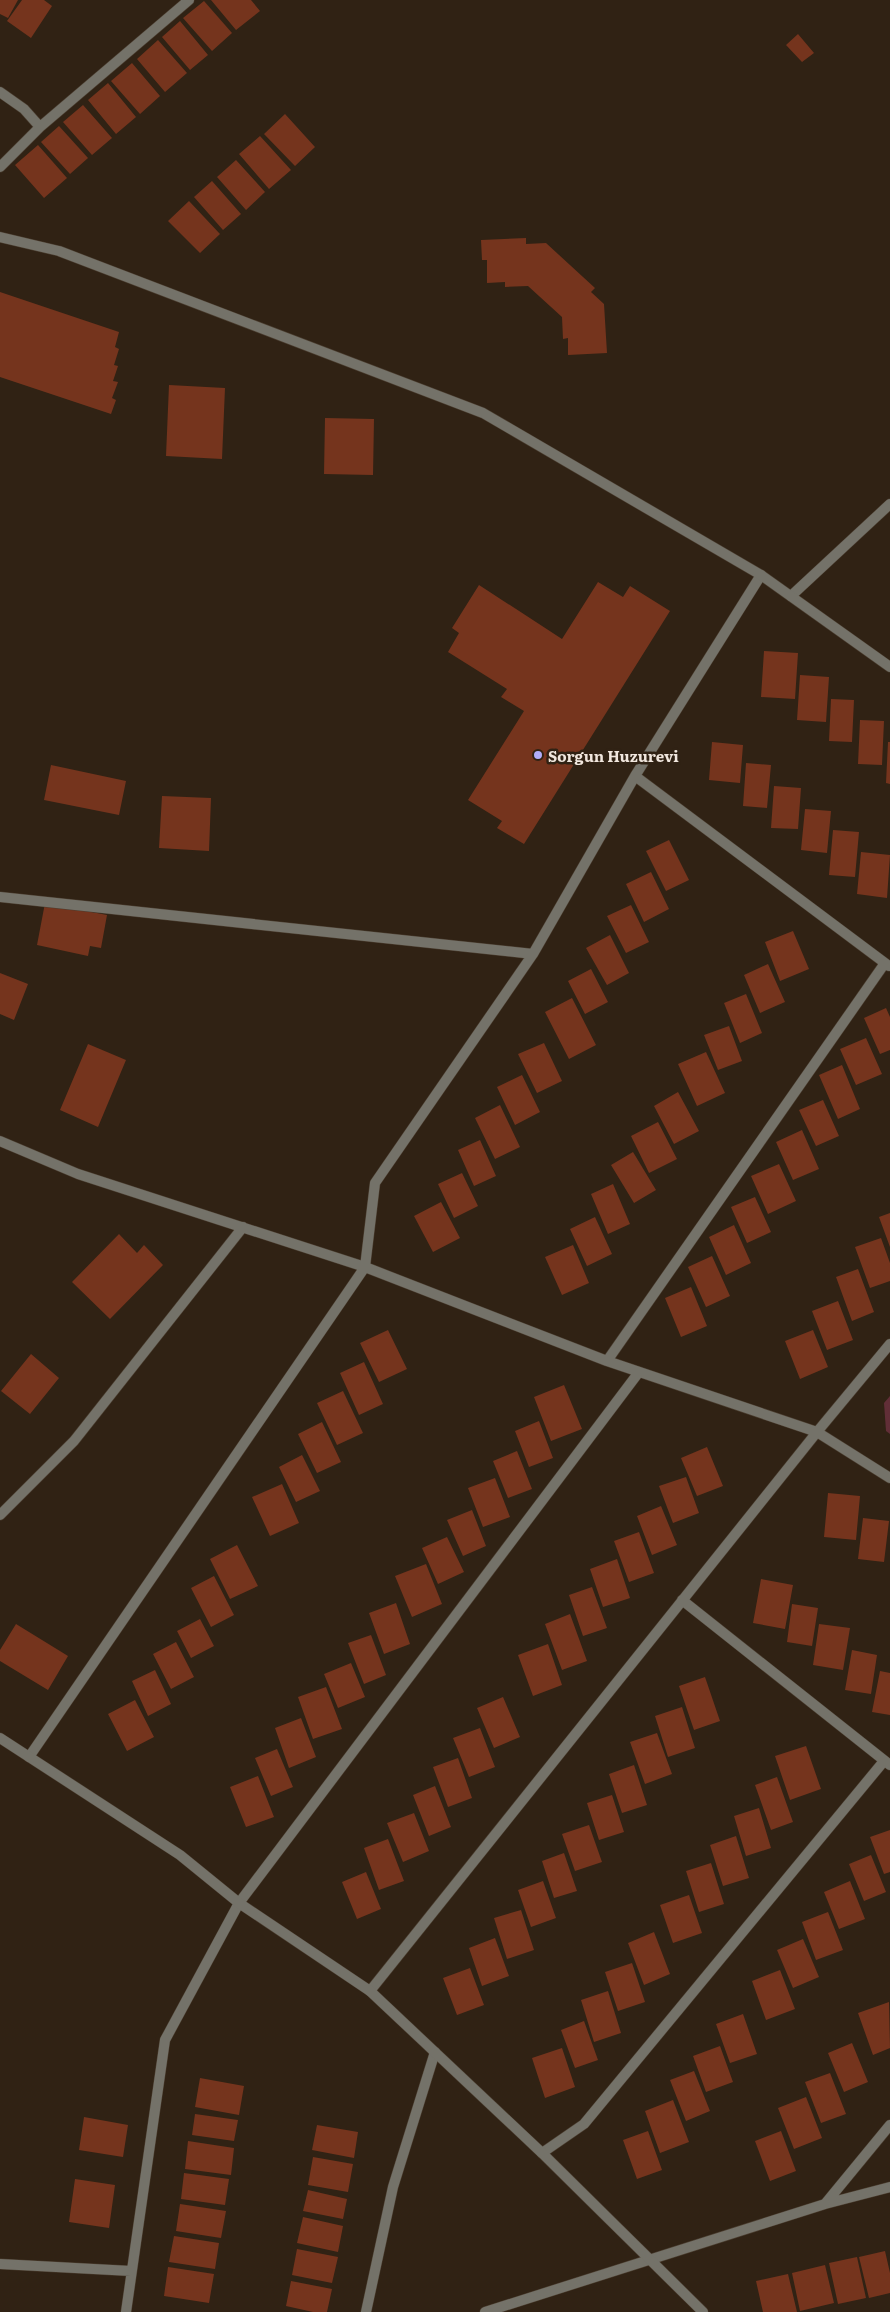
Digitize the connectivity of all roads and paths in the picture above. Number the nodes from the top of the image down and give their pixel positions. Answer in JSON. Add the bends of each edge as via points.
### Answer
{"nodes":[{"id":1,"x":187,"y":1,"type":"edge"},
{"id":2,"x":0,"y":92,"type":"edge"},
{"id":3,"x":40,"y":127,"type":"junction"},
{"id":4,"x":0,"y":167,"type":"edge"},
{"id":5,"x":0,"y":237,"type":"edge"},
{"id":6,"x":890,"y":504,"type":"edge"},
{"id":7,"x":761,"y":575,"type":"junction"},
{"id":8,"x":791,"y":596,"type":"junction"},
{"id":9,"x":890,"y":667,"type":"edge"},
{"id":10,"x":635,"y":776,"type":"junction"},
{"id":11,"x":0,"y":897,"type":"edge"},
{"id":12,"x":533,"y":954,"type":"junction"},
{"id":13,"x":888,"y":965,"type":"edge"},
{"id":14,"x":0,"y":1141,"type":"edge"},
{"id":15,"x":243,"y":1227,"type":"junction"},
{"id":16,"x":365,"y":1267,"type":"junction"},
{"id":17,"x":890,"y":1344,"type":"edge"},
{"id":18,"x":607,"y":1361,"type":"junction"},
{"id":19,"x":640,"y":1372,"type":"junction"},
{"id":20,"x":817,"y":1432,"type":"junction"},
{"id":21,"x":890,"y":1478,"type":"edge"},
{"id":22,"x":0,"y":1515,"type":"edge"},
{"id":23,"x":682,"y":1600,"type":"junction"},
{"id":24,"x":0,"y":1738,"type":"edge"},
{"id":25,"x":29,"y":1757,"type":"junction"},
{"id":26,"x":887,"y":1763,"type":"edge"},
{"id":27,"x":239,"y":1903,"type":"junction"},
{"id":28,"x":370,"y":1991,"type":"junction"},
{"id":29,"x":435,"y":2052,"type":"junction"},
{"id":30,"x":890,"y":2125,"type":"edge"},
{"id":31,"x":542,"y":2153,"type":"junction"},
{"id":32,"x":890,"y":2188,"type":"edge"},
{"id":33,"x":825,"y":2204,"type":"junction"},
{"id":34,"x":648,"y":2259,"type":"junction"},
{"id":35,"x":0,"y":2264,"type":"edge"},
{"id":36,"x":131,"y":2271,"type":"junction"},
{"id":37,"x":126,"y":2312,"type":"edge"},
{"id":38,"x":366,"y":2312,"type":"edge"},
{"id":39,"x":485,"y":2312,"type":"edge"},
{"id":40,"x":703,"y":2312,"type":"edge"}],
"edges":[{"from":1,"to":3,"type":"street"},
{"from":2,"to":3,"type":"street","via":[[24,109]]},
{"from":3,"to":4,"type":"street"},
{"from":5,"to":7,"type":"street","via":[[59,251],[483,413]]},
{"from":6,"to":8,"type":"street"},
{"from":7,"to":8,"type":"street"},
{"from":7,"to":10,"type":"street"},
{"from":8,"to":9,"type":"street"},
{"from":10,"to":12,"type":"street"},
{"from":10,"to":13,"type":"street"},
{"from":11,"to":12,"type":"street"},
{"from":12,"to":16,"type":"street","via":[[375,1183]]},
{"from":13,"to":18,"type":"street"},
{"from":14,"to":15,"type":"street","via":[[78,1174]]},
{"from":15,"to":16,"type":"street"},
{"from":15,"to":22,"type":"street","via":[[74,1441]]},
{"from":16,"to":18,"type":"street"},
{"from":16,"to":25,"type":"street"},
{"from":17,"to":20,"type":"street"},
{"from":18,"to":19,"type":"street"},
{"from":19,"to":20,"type":"street"},
{"from":19,"to":27,"type":"street"},
{"from":20,"to":21,"type":"street"},
{"from":20,"to":23,"type":"street"},
{"from":23,"to":26,"type":"street"},
{"from":23,"to":28,"type":"street"},
{"from":24,"to":25,"type":"street"},
{"from":25,"to":27,"type":"street","via":[[180,1855]]},
{"from":26,"to":31,"type":"street","via":[[584,2124]]},
{"from":27,"to":28,"type":"street"},
{"from":27,"to":36,"type":"street","via":[[165,2040]]},
{"from":28,"to":29,"type":"street"},
{"from":29,"to":31,"type":"street"},
{"from":29,"to":38,"type":"street","via":[[393,2187]]},
{"from":30,"to":33,"type":"street"},
{"from":31,"to":34,"type":"street"},
{"from":32,"to":33,"type":"street"},
{"from":33,"to":34,"type":"street"},
{"from":34,"to":39,"type":"street"},
{"from":34,"to":40,"type":"street"},
{"from":35,"to":36,"type":"street"},
{"from":36,"to":37,"type":"street"}]}
